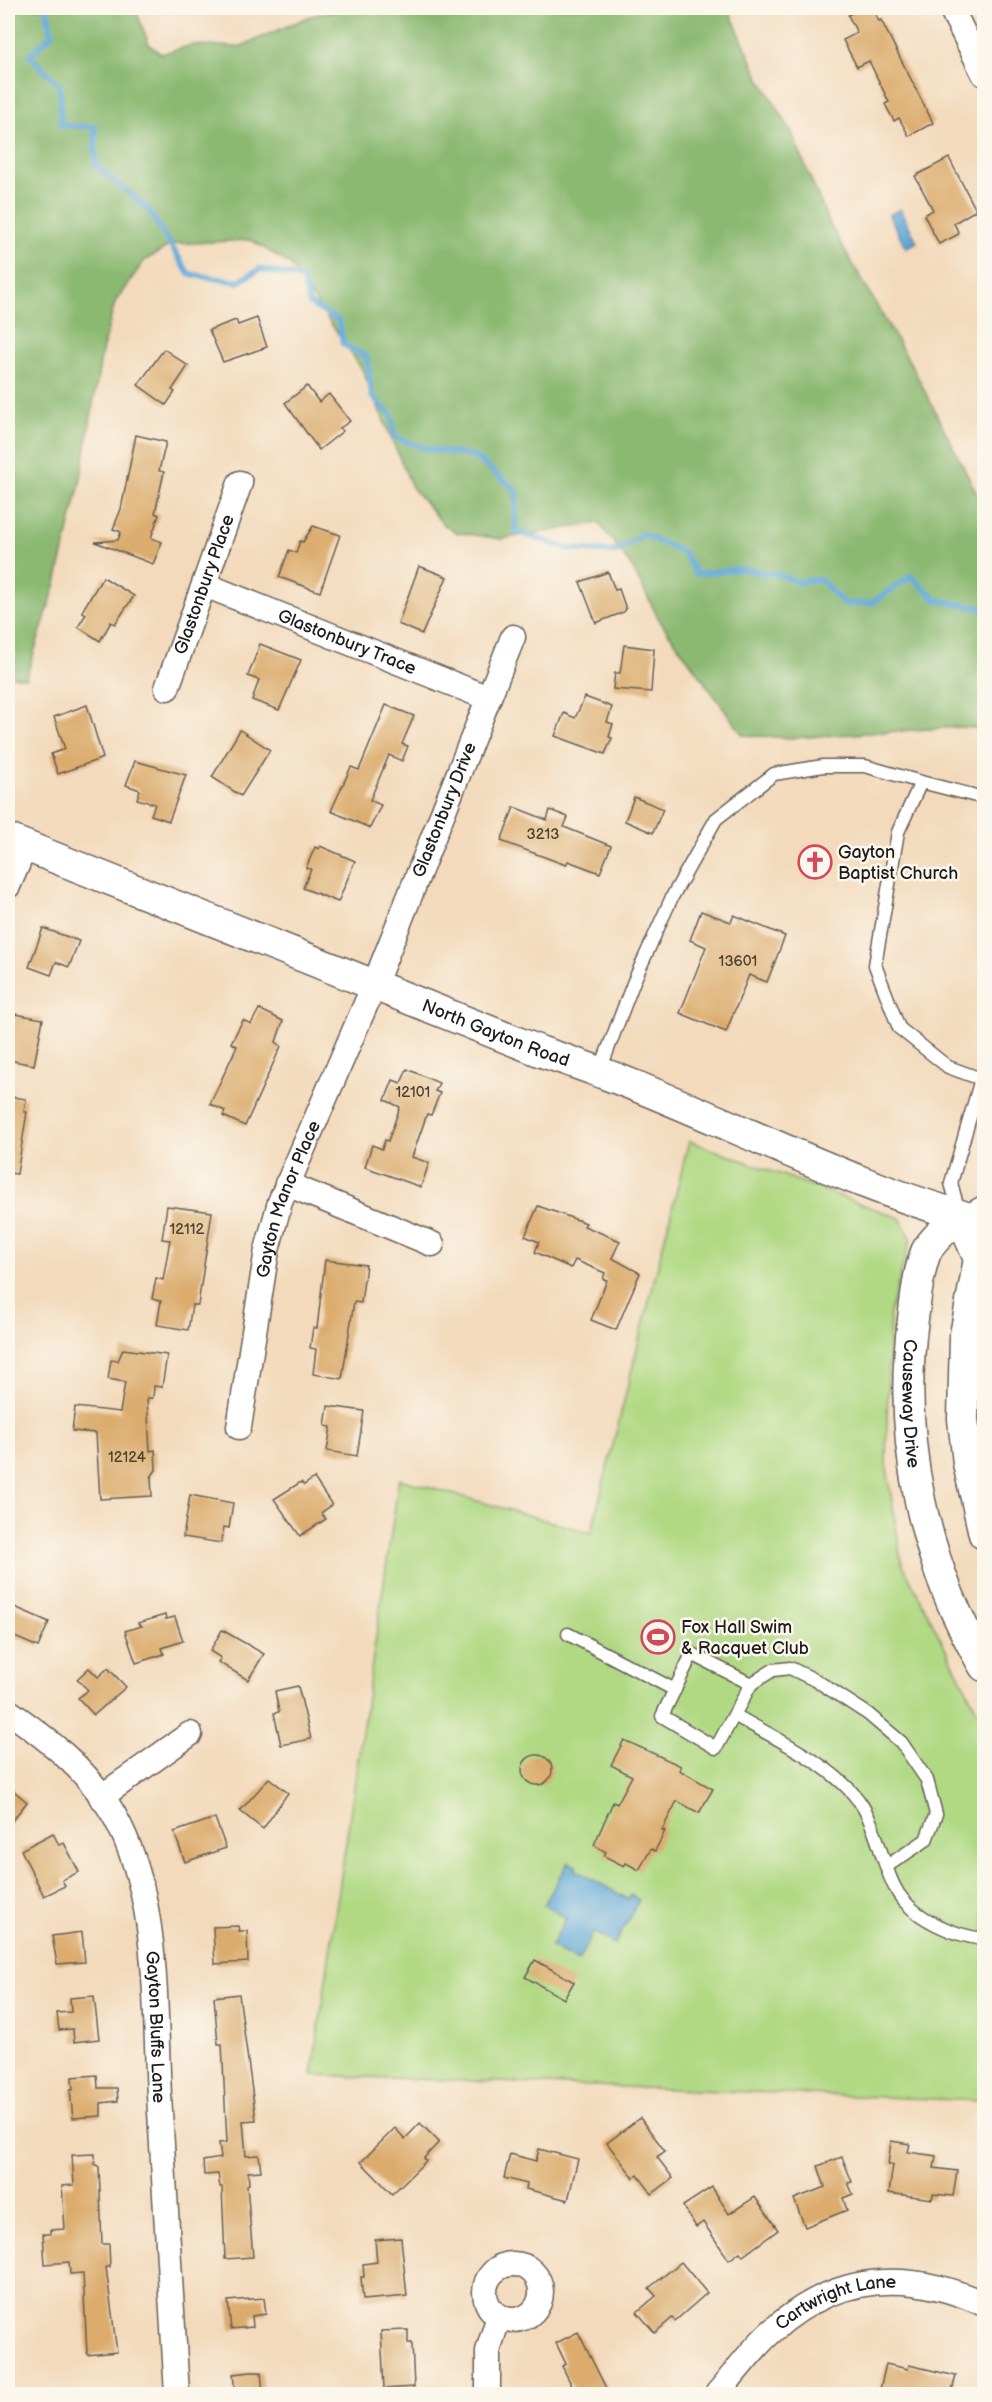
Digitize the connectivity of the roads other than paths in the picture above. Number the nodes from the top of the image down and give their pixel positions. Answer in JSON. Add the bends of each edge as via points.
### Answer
{"nodes":[{"id":1,"x":951,"y":8,"type":"edge"},
{"id":2,"x":984,"y":74,"type":"edge"},
{"id":3,"x":240,"y":483,"type":"dead end"},
{"id":4,"x":205,"y":585,"type":"junction"},
{"id":5,"x":513,"y":637,"type":"dead end"},
{"id":6,"x":167,"y":688,"type":"dead end"},
{"id":7,"x":488,"y":698,"type":"junction"},
{"id":8,"x":921,"y":782,"type":"junction"},
{"id":9,"x":984,"y":798,"type":"edge"},
{"id":10,"x":16,"y":843,"type":"edge"},
{"id":11,"x":8,"y":886,"type":"edge"},
{"id":12,"x":375,"y":983,"type":"junction"},
{"id":13,"x":600,"y":1070,"type":"junction"},
{"id":14,"x":983,"y":1079,"type":"edge"},
{"id":15,"x":287,"y":1184,"type":"junction"},
{"id":16,"x":976,"y":1213,"type":"edge"},
{"id":17,"x":432,"y":1244,"type":"dead end"},
{"id":18,"x":239,"y":1427,"type":"dead end"},
{"id":19,"x":984,"y":1534,"type":"edge"},
{"id":20,"x":568,"y":1634,"type":"dead end"},
{"id":21,"x":984,"y":1666,"type":"edge"},
{"id":22,"x":751,"y":1684,"type":"junction"},
{"id":23,"x":675,"y":1690,"type":"junction"},
{"id":24,"x":8,"y":1711,"type":"edge"},
{"id":25,"x":735,"y":1716,"type":"junction"},
{"id":26,"x":190,"y":1734,"type":"dead end"},
{"id":27,"x":101,"y":1797,"type":"junction"},
{"id":28,"x":887,"y":1866,"type":"junction"},
{"id":29,"x":984,"y":1939,"type":"edge"},
{"id":30,"x":984,"y":2304,"type":"edge"},
{"id":31,"x":499,"y":2316,"type":"dead end"},
{"id":32,"x":177,"y":2394,"type":"edge"},
{"id":33,"x":488,"y":2394,"type":"edge"},
{"id":34,"x":717,"y":2394,"type":"edge"}],
"edges":[{"from":1,"to":2,"type":"street"},
{"from":3,"to":4,"type":"street","name":"Glastonbury Place"},
{"from":4,"to":6,"type":"street","name":"Glastonbury Place"},
{"from":4,"to":7,"type":"street","name":"Glastonbury Trace"},
{"from":5,"to":7,"type":"street","name":"Glastonbury Drive"},
{"from":7,"to":12,"type":"street","name":"Glastonbury Drive"},
{"from":8,"to":9,"type":"lane"},
{"from":8,"to":13,"type":"lane","via":[[865,766],[823,766],[774,774],[716,819],[672,897]]},
{"from":8,"to":14,"type":"lane","via":[[897,832],[875,965],[898,1028],[948,1067]]},
{"from":10,"to":11,"type":"street"},
{"from":10,"to":12,"type":"street","name":"North Gayton Road"},
{"from":12,"to":13,"type":"street","name":"North Gayton Road","via":[[542,1052]]},
{"from":12,"to":15,"type":"street","name":"Gayton Manor Place"},
{"from":13,"to":16,"type":"street","name":"North Gayton Road","via":[[899,1196]]},
{"from":14,"to":16,"type":"lane","via":[[951,1183]]},
{"from":15,"to":17,"type":"street"},
{"from":15,"to":18,"type":"street","name":"Gayton Manor Place","via":[[267,1250]]},
{"from":16,"to":19,"type":"street","via":[[979,1259],[965,1335],[963,1419],[968,1464]]},
{"from":16,"to":21,"type":"street","name":"Causeway Drive","via":[[927,1250],[917,1291],[908,1388],[910,1437],[920,1502],[934,1556],[951,1601]]},
{"from":20,"to":23,"type":"lane"},
{"from":22,"to":23,"type":"lane","via":[[692,1654]]},
{"from":22,"to":25,"type":"lane"},
{"from":22,"to":28,"type":"lane","via":[[773,1670],[790,1668],[818,1681],[868,1714],[901,1742],[927,1780],[936,1814],[926,1840]]},
{"from":23,"to":25,"type":"lane","via":[[662,1716],[716,1748]]},
{"from":24,"to":27,"type":"street","name":"Gayton Bluffs Lane","via":[[52,1744]]},
{"from":25,"to":28,"type":"lane","via":[[819,1764],[859,1801]]},
{"from":26,"to":27,"type":"street"},
{"from":27,"to":32,"type":"street","name":"Gayton Bluffs Lane","via":[[114,1815],[134,1862],[148,1916]]},
{"from":28,"to":29,"type":"lane","via":[[898,1893],[927,1919],[964,1937]]},
{"from":30,"to":34,"type":"street","name":"Cartwright Lane","via":[[960,2293],[907,2281],[859,2284],[839,2290],[813,2301],[772,2332]]},
{"from":31,"to":33,"type":"street","via":[[488,2351]]}]}
